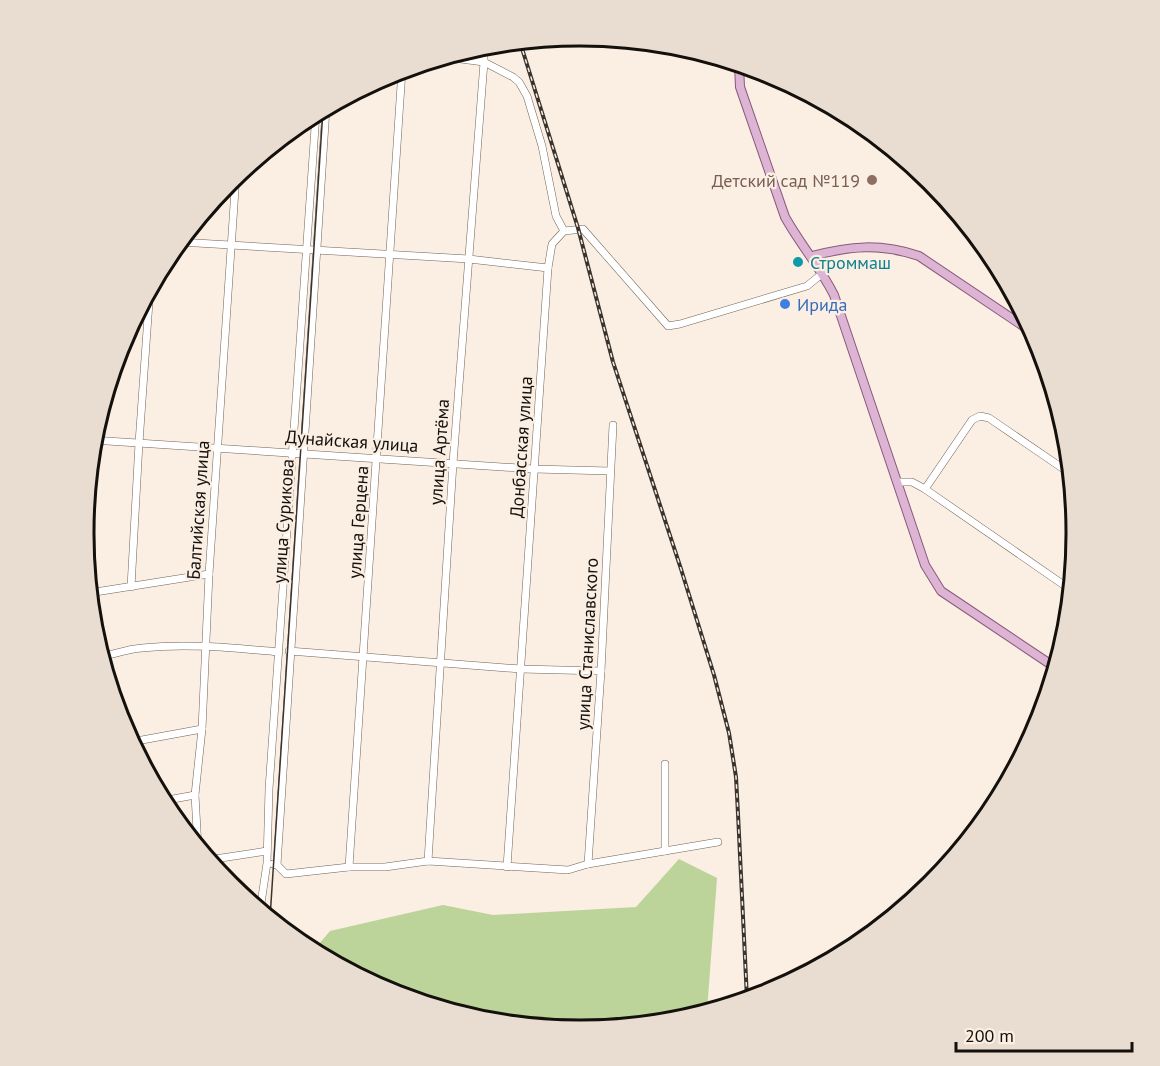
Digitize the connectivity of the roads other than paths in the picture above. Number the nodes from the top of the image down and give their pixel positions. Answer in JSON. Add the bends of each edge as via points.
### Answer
{"nodes":[{"id":1,"x":484,"y":56,"type":"edge"},
{"id":2,"x":468,"y":60,"type":"edge"},
{"id":3,"x":484,"y":62,"type":"junction"},
{"id":4,"x":740,"y":74,"type":"edge"},
{"id":5,"x":401,"y":81,"type":"edge"},
{"id":6,"x":325,"y":119,"type":"edge"},
{"id":7,"x":315,"y":125,"type":"edge"},
{"id":8,"x":235,"y":190,"type":"edge"},
{"id":9,"x":564,"y":231,"type":"junction"},
{"id":10,"x":190,"y":243,"type":"edge"},
{"id":11,"x":232,"y":246,"type":"junction"},
{"id":12,"x":308,"y":250,"type":"junction"},
{"id":13,"x":316,"y":250,"type":"junction"},
{"id":14,"x":391,"y":255,"type":"junction"},
{"id":15,"x":812,"y":256,"type":"junction"},
{"id":16,"x":469,"y":259,"type":"junction"},
{"id":17,"x":548,"y":268,"type":"junction"},
{"id":18,"x":823,"y":273,"type":"junction"},
{"id":19,"x":148,"y":310,"type":"edge"},
{"id":20,"x":1018,"y":323,"type":"edge"},
{"id":21,"x":613,"y":425,"type":"dead end"},
{"id":22,"x":103,"y":441,"type":"edge"},
{"id":23,"x":139,"y":443,"type":"junction"},
{"id":24,"x":217,"y":448,"type":"junction"},
{"id":25,"x":293,"y":453,"type":"junction"},
{"id":26,"x":302,"y":454,"type":"junction"},
{"id":27,"x":377,"y":458,"type":"junction"},
{"id":28,"x":453,"y":463,"type":"junction"},
{"id":29,"x":1062,"y":468,"type":"edge"},
{"id":30,"x":534,"y":469,"type":"junction"},
{"id":31,"x":610,"y":471,"type":"junction"},
{"id":32,"x":898,"y":482,"type":"junction"},
{"id":33,"x":925,"y":489,"type":"junction"},
{"id":34,"x":209,"y":574,"type":"junction"},
{"id":35,"x":1063,"y":585,"type":"edge"},
{"id":36,"x":131,"y":587,"type":"junction"},
{"id":37,"x":98,"y":592,"type":"edge"},
{"id":38,"x":205,"y":645,"type":"junction"},
{"id":39,"x":289,"y":651,"type":"junction"},
{"id":40,"x":279,"y":652,"type":"junction"},
{"id":41,"x":109,"y":655,"type":"edge"},
{"id":42,"x":364,"y":656,"type":"junction"},
{"id":43,"x":439,"y":662,"type":"junction"},
{"id":44,"x":1049,"y":663,"type":"edge"},
{"id":45,"x":521,"y":669,"type":"junction"},
{"id":46,"x":602,"y":671,"type":"junction"},
{"id":47,"x":202,"y":729,"type":"junction"},
{"id":48,"x":141,"y":740,"type":"edge"},
{"id":49,"x":665,"y":764,"type":"dead end"},
{"id":50,"x":195,"y":795,"type":"junction"},
{"id":51,"x":173,"y":799,"type":"edge"},
{"id":52,"x":197,"y":833,"type":"edge"},
{"id":53,"x":718,"y":842,"type":"dead end"},
{"id":54,"x":267,"y":851,"type":"junction"},
{"id":55,"x":665,"y":851,"type":"junction"},
{"id":56,"x":218,"y":858,"type":"edge"},
{"id":57,"x":428,"y":861,"type":"junction"},
{"id":58,"x":267,"y":863,"type":"junction"},
{"id":59,"x":588,"y":864,"type":"junction"},
{"id":60,"x":277,"y":865,"type":"junction"},
{"id":61,"x":350,"y":867,"type":"junction"},
{"id":62,"x":507,"y":867,"type":"junction"},
{"id":63,"x":261,"y":901,"type":"edge"}],
"edges":[{"from":1,"to":3,"type":"street","name":"улица Артёма"},
{"from":2,"to":3,"type":"street"},
{"from":3,"to":9,"type":"street","via":[[513,76],[527,96],[556,216]]},
{"from":3,"to":16,"type":"street","name":"улица Артёма"},
{"from":4,"to":15,"type":"main road","via":[[740,87],[786,217]]},
{"from":5,"to":14,"type":"street","name":"улица Герцена"},
{"from":6,"to":13,"type":"street","name":"улица Сурикова"},
{"from":7,"to":12,"type":"street","name":"улица Сурикова"},
{"from":8,"to":11,"type":"street","name":"Балтийская улица"},
{"from":9,"to":17,"type":"street","name":"Донбасская улица","via":[[552,243]]},
{"from":9,"to":18,"type":"street","via":[[583,229],[668,326],[807,286]]},
{"from":10,"to":11,"type":"street"},
{"from":11,"to":12,"type":"street"},
{"from":11,"to":24,"type":"street","name":"Балтийская улица"},
{"from":12,"to":13,"type":"street"},
{"from":12,"to":25,"type":"street","name":"улица Сурикова"},
{"from":13,"to":14,"type":"street"},
{"from":13,"to":26,"type":"street","name":"улица Сурикова"},
{"from":14,"to":16,"type":"street"},
{"from":14,"to":27,"type":"street","name":"улица Герцена"},
{"from":15,"to":18,"type":"main road"},
{"from":15,"to":20,"type":"main road","via":[[852,246],[900,249],[934,265]]},
{"from":16,"to":17,"type":"street"},
{"from":16,"to":28,"type":"street","name":"улица Артёма"},
{"from":17,"to":30,"type":"street","name":"Донбасская улица"},
{"from":18,"to":32,"type":"main road"},
{"from":19,"to":23,"type":"street"},
{"from":21,"to":31,"type":"street","name":"улица Станиславского"},
{"from":22,"to":23,"type":"street","name":"Дунайская улица"},
{"from":23,"to":24,"type":"street","name":"Дунайская улица"},
{"from":23,"to":36,"type":"street"},
{"from":24,"to":25,"type":"street","name":"Дунайская улица"},
{"from":24,"to":34,"type":"street","name":"Балтийская улица"},
{"from":25,"to":26,"type":"street","name":"Дунайская улица"},
{"from":25,"to":40,"type":"street","name":"улица Сурикова"},
{"from":26,"to":27,"type":"street","name":"Дунайская улица"},
{"from":26,"to":39,"type":"street","name":"улица Сурикова"},
{"from":27,"to":28,"type":"street","name":"Дунайская улица"},
{"from":27,"to":42,"type":"street","name":"улица Герцена"},
{"from":28,"to":30,"type":"street","name":"Дунайская улица"},
{"from":28,"to":43,"type":"street","name":"улица Артёма"},
{"from":29,"to":33,"type":"street","via":[[989,418],[980,416],[972,420]]},
{"from":30,"to":31,"type":"street","name":"Дунайская улица"},
{"from":30,"to":45,"type":"street","name":"Донбасская улица"},
{"from":31,"to":46,"type":"street","name":"улица Станиславского"},
{"from":32,"to":33,"type":"street","via":[[912,482]]},
{"from":32,"to":44,"type":"main road","via":[[926,565],[941,591]]},
{"from":33,"to":35,"type":"street"},
{"from":34,"to":36,"type":"street"},
{"from":34,"to":38,"type":"street","name":"Балтийская улица"},
{"from":36,"to":37,"type":"street"},
{"from":38,"to":40,"type":"street"},
{"from":38,"to":41,"type":"street","via":[[141,648]]},
{"from":38,"to":47,"type":"street","name":"Балтийская улица"},
{"from":39,"to":42,"type":"street"},
{"from":39,"to":60,"type":"street","name":"улица Сурикова"},
{"from":40,"to":54,"type":"street","name":"улица Сурикова"},
{"from":42,"to":43,"type":"street"},
{"from":42,"to":61,"type":"street","name":"улица Герцена"},
{"from":43,"to":45,"type":"street"},
{"from":43,"to":57,"type":"street","name":"улица Артёма"},
{"from":45,"to":46,"type":"street"},
{"from":45,"to":62,"type":"street","name":"Донбасская улица"},
{"from":46,"to":59,"type":"street","name":"улица Станиславского"},
{"from":47,"to":48,"type":"street"},
{"from":47,"to":50,"type":"street","name":"Балтийская улица"},
{"from":49,"to":55,"type":"street"},
{"from":50,"to":51,"type":"street"},
{"from":50,"to":52,"type":"street","name":"Балтийская улица"},
{"from":53,"to":55,"type":"street"},
{"from":54,"to":56,"type":"street"},
{"from":54,"to":58,"type":"street","name":"улица Сурикова"},
{"from":55,"to":59,"type":"street"},
{"from":57,"to":61,"type":"street"},
{"from":57,"to":62,"type":"street"},
{"from":58,"to":60,"type":"street"},
{"from":58,"to":63,"type":"street","name":"улица Сурикова"},
{"from":59,"to":62,"type":"street","via":[[568,870]]},
{"from":60,"to":61,"type":"street","via":[[286,874]]}]}
